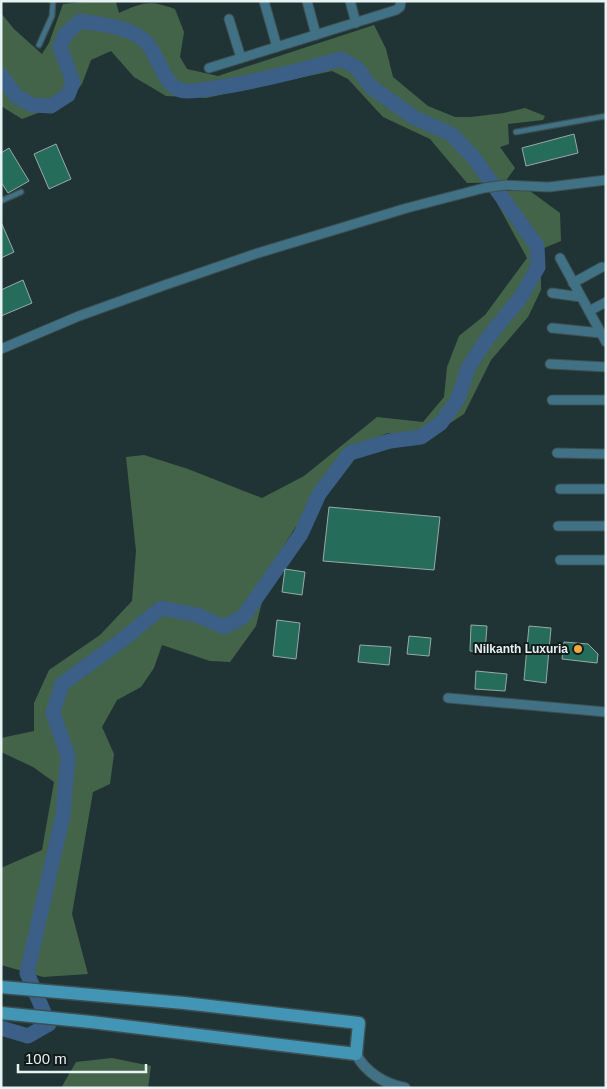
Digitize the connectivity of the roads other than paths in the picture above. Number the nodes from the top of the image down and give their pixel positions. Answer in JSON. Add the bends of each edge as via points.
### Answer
{"nodes":[{"id":1,"x":52,"y":1,"type":"edge"},
{"id":2,"x":264,"y":1,"type":"edge"},
{"id":3,"x":307,"y":1,"type":"edge"},
{"id":4,"x":350,"y":1,"type":"edge"},
{"id":5,"x":401,"y":1,"type":"edge"},
{"id":6,"x":230,"y":19,"type":"dead end"},
{"id":7,"x":356,"y":23,"type":"junction"},
{"id":8,"x":316,"y":35,"type":"junction"},
{"id":9,"x":39,"y":45,"type":"dead end"},
{"id":10,"x":277,"y":47,"type":"junction"},
{"id":11,"x":241,"y":58,"type":"junction"},
{"id":12,"x":209,"y":68,"type":"dead end"},
{"id":13,"x":606,"y":116,"type":"edge"},
{"id":14,"x":516,"y":132,"type":"dead end"},
{"id":15,"x":606,"y":180,"type":"edge"},
{"id":16,"x":21,"y":192,"type":"dead end"},
{"id":17,"x":1,"y":201,"type":"edge"},
{"id":18,"x":560,"y":258,"type":"dead end"},
{"id":19,"x":602,"y":267,"type":"dead end"},
{"id":20,"x":573,"y":283,"type":"junction"},
{"id":21,"x":552,"y":293,"type":"dead end"},
{"id":22,"x":581,"y":297,"type":"junction"},
{"id":23,"x":606,"y":302,"type":"edge"},
{"id":24,"x":589,"y":311,"type":"junction"},
{"id":25,"x":552,"y":328,"type":"dead end"},
{"id":26,"x":601,"y":333,"type":"junction"},
{"id":27,"x":606,"y":342,"type":"edge"},
{"id":28,"x":1,"y":349,"type":"edge"},
{"id":29,"x":550,"y":364,"type":"dead end"},
{"id":30,"x":606,"y":367,"type":"edge"},
{"id":31,"x":552,"y":400,"type":"dead end"},
{"id":32,"x":606,"y":400,"type":"edge"},
{"id":33,"x":557,"y":453,"type":"dead end"},
{"id":34,"x":606,"y":454,"type":"edge"},
{"id":35,"x":560,"y":489,"type":"dead end"},
{"id":36,"x":606,"y":489,"type":"edge"},
{"id":37,"x":558,"y":526,"type":"dead end"},
{"id":38,"x":606,"y":526,"type":"edge"},
{"id":39,"x":560,"y":560,"type":"dead end"},
{"id":40,"x":606,"y":560,"type":"edge"},
{"id":41,"x":448,"y":698,"type":"dead end"},
{"id":42,"x":606,"y":712,"type":"edge"},
{"id":43,"x":2,"y":987,"type":"edge"},
{"id":44,"x":1,"y":1013,"type":"edge"},
{"id":45,"x":356,"y":1054,"type":"junction"},
{"id":46,"x":405,"y":1088,"type":"edge"}],
"edges":[{"from":1,"to":9,"type":"lane","via":[[52,16]]},
{"from":2,"to":10,"type":"street"},
{"from":3,"to":8,"type":"street"},
{"from":4,"to":7,"type":"street"},
{"from":5,"to":7,"type":"street","via":[[396,10]]},
{"from":6,"to":11,"type":"street"},
{"from":7,"to":8,"type":"street"},
{"from":8,"to":10,"type":"street"},
{"from":10,"to":11,"type":"street"},
{"from":11,"to":12,"type":"street"},
{"from":13,"to":14,"type":"lane"},
{"from":15,"to":28,"type":"street","via":[[549,187],[505,185],[484,188],[381,215],[165,285]]},
{"from":16,"to":17,"type":"lane"},
{"from":18,"to":20,"type":"street"},
{"from":19,"to":20,"type":"street"},
{"from":20,"to":22,"type":"street"},
{"from":21,"to":22,"type":"street"},
{"from":22,"to":24,"type":"street"},
{"from":23,"to":24,"type":"street"},
{"from":24,"to":26,"type":"street"},
{"from":25,"to":26,"type":"street"},
{"from":26,"to":27,"type":"street"},
{"from":29,"to":30,"type":"street"},
{"from":31,"to":32,"type":"street"},
{"from":33,"to":34,"type":"street"},
{"from":35,"to":36,"type":"street"},
{"from":37,"to":38,"type":"street"},
{"from":39,"to":40,"type":"street"},
{"from":41,"to":42,"type":"street"},
{"from":43,"to":45,"type":"main road","via":[[359,1023]]},
{"from":44,"to":45,"type":"main road"},
{"from":45,"to":46,"type":"street","via":[[361,1064],[382,1081]]}]}
